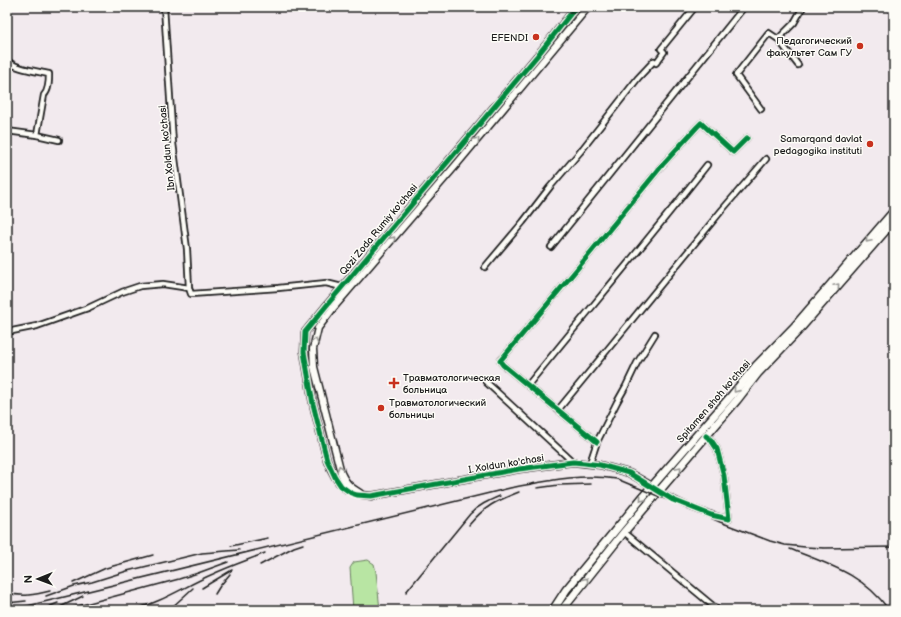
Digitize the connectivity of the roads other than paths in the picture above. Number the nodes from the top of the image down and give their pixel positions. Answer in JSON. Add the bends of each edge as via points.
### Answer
{"nodes":[{"id":1,"x":164,"y":7,"type":"edge"},
{"id":2,"x":576,"y":7,"type":"edge"},
{"id":3,"x":588,"y":7,"type":"edge"},
{"id":4,"x":695,"y":7,"type":"edge"},
{"id":5,"x":744,"y":7,"type":"edge"},
{"id":6,"x":803,"y":7,"type":"edge"},
{"id":7,"x":778,"y":39,"type":"junction"},
{"id":8,"x":7,"y":60,"type":"edge"},
{"id":9,"x":798,"y":65,"type":"dead end"},
{"id":10,"x":761,"y":109,"type":"dead end"},
{"id":11,"x":7,"y":131,"type":"edge"},
{"id":12,"x":37,"y":135,"type":"junction"},
{"id":13,"x":747,"y":138,"type":"dead end"},
{"id":14,"x":59,"y":140,"type":"dead end"},
{"id":15,"x":766,"y":159,"type":"dead end"},
{"id":16,"x":707,"y":165,"type":"dead end"},
{"id":17,"x":894,"y":211,"type":"edge"},
{"id":18,"x":894,"y":221,"type":"edge"},
{"id":19,"x":551,"y":247,"type":"dead end"},
{"id":20,"x":485,"y":267,"type":"dead end"},
{"id":21,"x":342,"y":287,"type":"junction"},
{"id":22,"x":189,"y":288,"type":"junction"},
{"id":23,"x":7,"y":332,"type":"edge"},
{"id":24,"x":655,"y":334,"type":"dead end"},
{"id":25,"x":486,"y":382,"type":"dead end"},
{"id":26,"x":528,"y":385,"type":"junction"},
{"id":27,"x":558,"y":410,"type":"junction"},
{"id":28,"x":706,"y":436,"type":"junction"},
{"id":29,"x":597,"y":442,"type":"junction"},
{"id":30,"x":573,"y":462,"type":"junction"},
{"id":31,"x":590,"y":463,"type":"junction"},
{"id":32,"x":652,"y":486,"type":"junction"},
{"id":33,"x":659,"y":492,"type":"junction"},
{"id":34,"x":351,"y":493,"type":"joint"},
{"id":35,"x":365,"y":496,"type":"junction"},
{"id":36,"x":624,"y":532,"type":"junction"},
{"id":37,"x":553,"y":610,"type":"edge"},
{"id":38,"x":562,"y":610,"type":"edge"},
{"id":39,"x":718,"y":610,"type":"edge"}],
"edges":[{"from":1,"to":22,"type":"street","name":"Ibn Xoldun ko'chasi","via":[[173,143]]},
{"from":2,"to":21,"type":"street","name":"Qozi Zoda Rumiy ko'chasi"},
{"from":35,"to":3,"type":"street","name":"Qozi Zoda Rumiy ko'chasi","one_way":true,"via":[[346,483],[341,474],[314,367],[313,349],[318,328]]},
{"from":4,"to":20,"type":"street","via":[[661,49],[664,52],[656,63],[654,61],[638,78]]},
{"from":5,"to":19,"type":"street"},
{"from":6,"to":7,"type":"street","via":[[794,23]]},
{"from":7,"to":9,"type":"street"},
{"from":7,"to":10,"type":"street","via":[[769,34],[736,75]]},
{"from":8,"to":12,"type":"street","via":[[19,68],[49,74]]},
{"from":11,"to":12,"type":"street"},
{"from":12,"to":14,"type":"street"},
{"from":13,"to":26,"type":"street","via":[[733,152],[702,123],[664,163],[500,362]]},
{"from":15,"to":27,"type":"street"},
{"from":16,"to":26,"type":"street"},
{"from":17,"to":32,"type":"main road","name":"Spitamen shoh ko'chasi","one_way":true},
{"from":28,"to":18,"type":"main road","name":"Spitamen shoh ko'chasi","one_way":true,"via":[[758,372],[799,330]]},
{"from":21,"to":22,"type":"street","via":[[326,283],[191,294]]},
{"from":21,"to":34,"type":"street","name":"Qozi Zoda Rumiy ko'chasi","via":[[305,332],[304,352],[313,404],[327,460],[338,482]]},
{"from":22,"to":23,"type":"street","via":[[163,284],[140,286],[37,326]]},
{"from":24,"to":29,"type":"street","via":[[637,363]]},
{"from":25,"to":30,"type":"street"},
{"from":26,"to":27,"type":"street"},
{"from":27,"to":29,"type":"street"},
{"from":33,"to":28,"type":"main road","name":"Spitamen shoh ko'chasi","one_way":true},
{"from":28,"to":33,"type":"street","via":[[717,449],[724,476],[729,519],[711,515]]},
{"from":29,"to":31,"type":"street"},
{"from":30,"to":31,"type":"street","name":"I. Xoldun ko'chasi"},
{"from":30,"to":35,"type":"street","name":"I. Xoldun ko'chasi"},
{"from":31,"to":32,"type":"street","name":"I. Xoldun ko'chasi","via":[[629,473]]},
{"from":32,"to":33,"type":"street","name":"I. Xoldun ko'chasi"},
{"from":32,"to":37,"type":"main road","name":"Spitamen shoh ko'chasi","one_way":true,"via":[[566,590]]},
{"from":33,"to":36,"type":"main road","name":"Spitamen shoh ko'chasi"},
{"from":34,"to":35,"type":"street","name":"I. Xoldun ko'chasi"},
{"from":38,"to":36,"type":"main road","name":"Spitamen shoh ko'chasi","one_way":true},
{"from":36,"to":39,"type":"street"}]}
